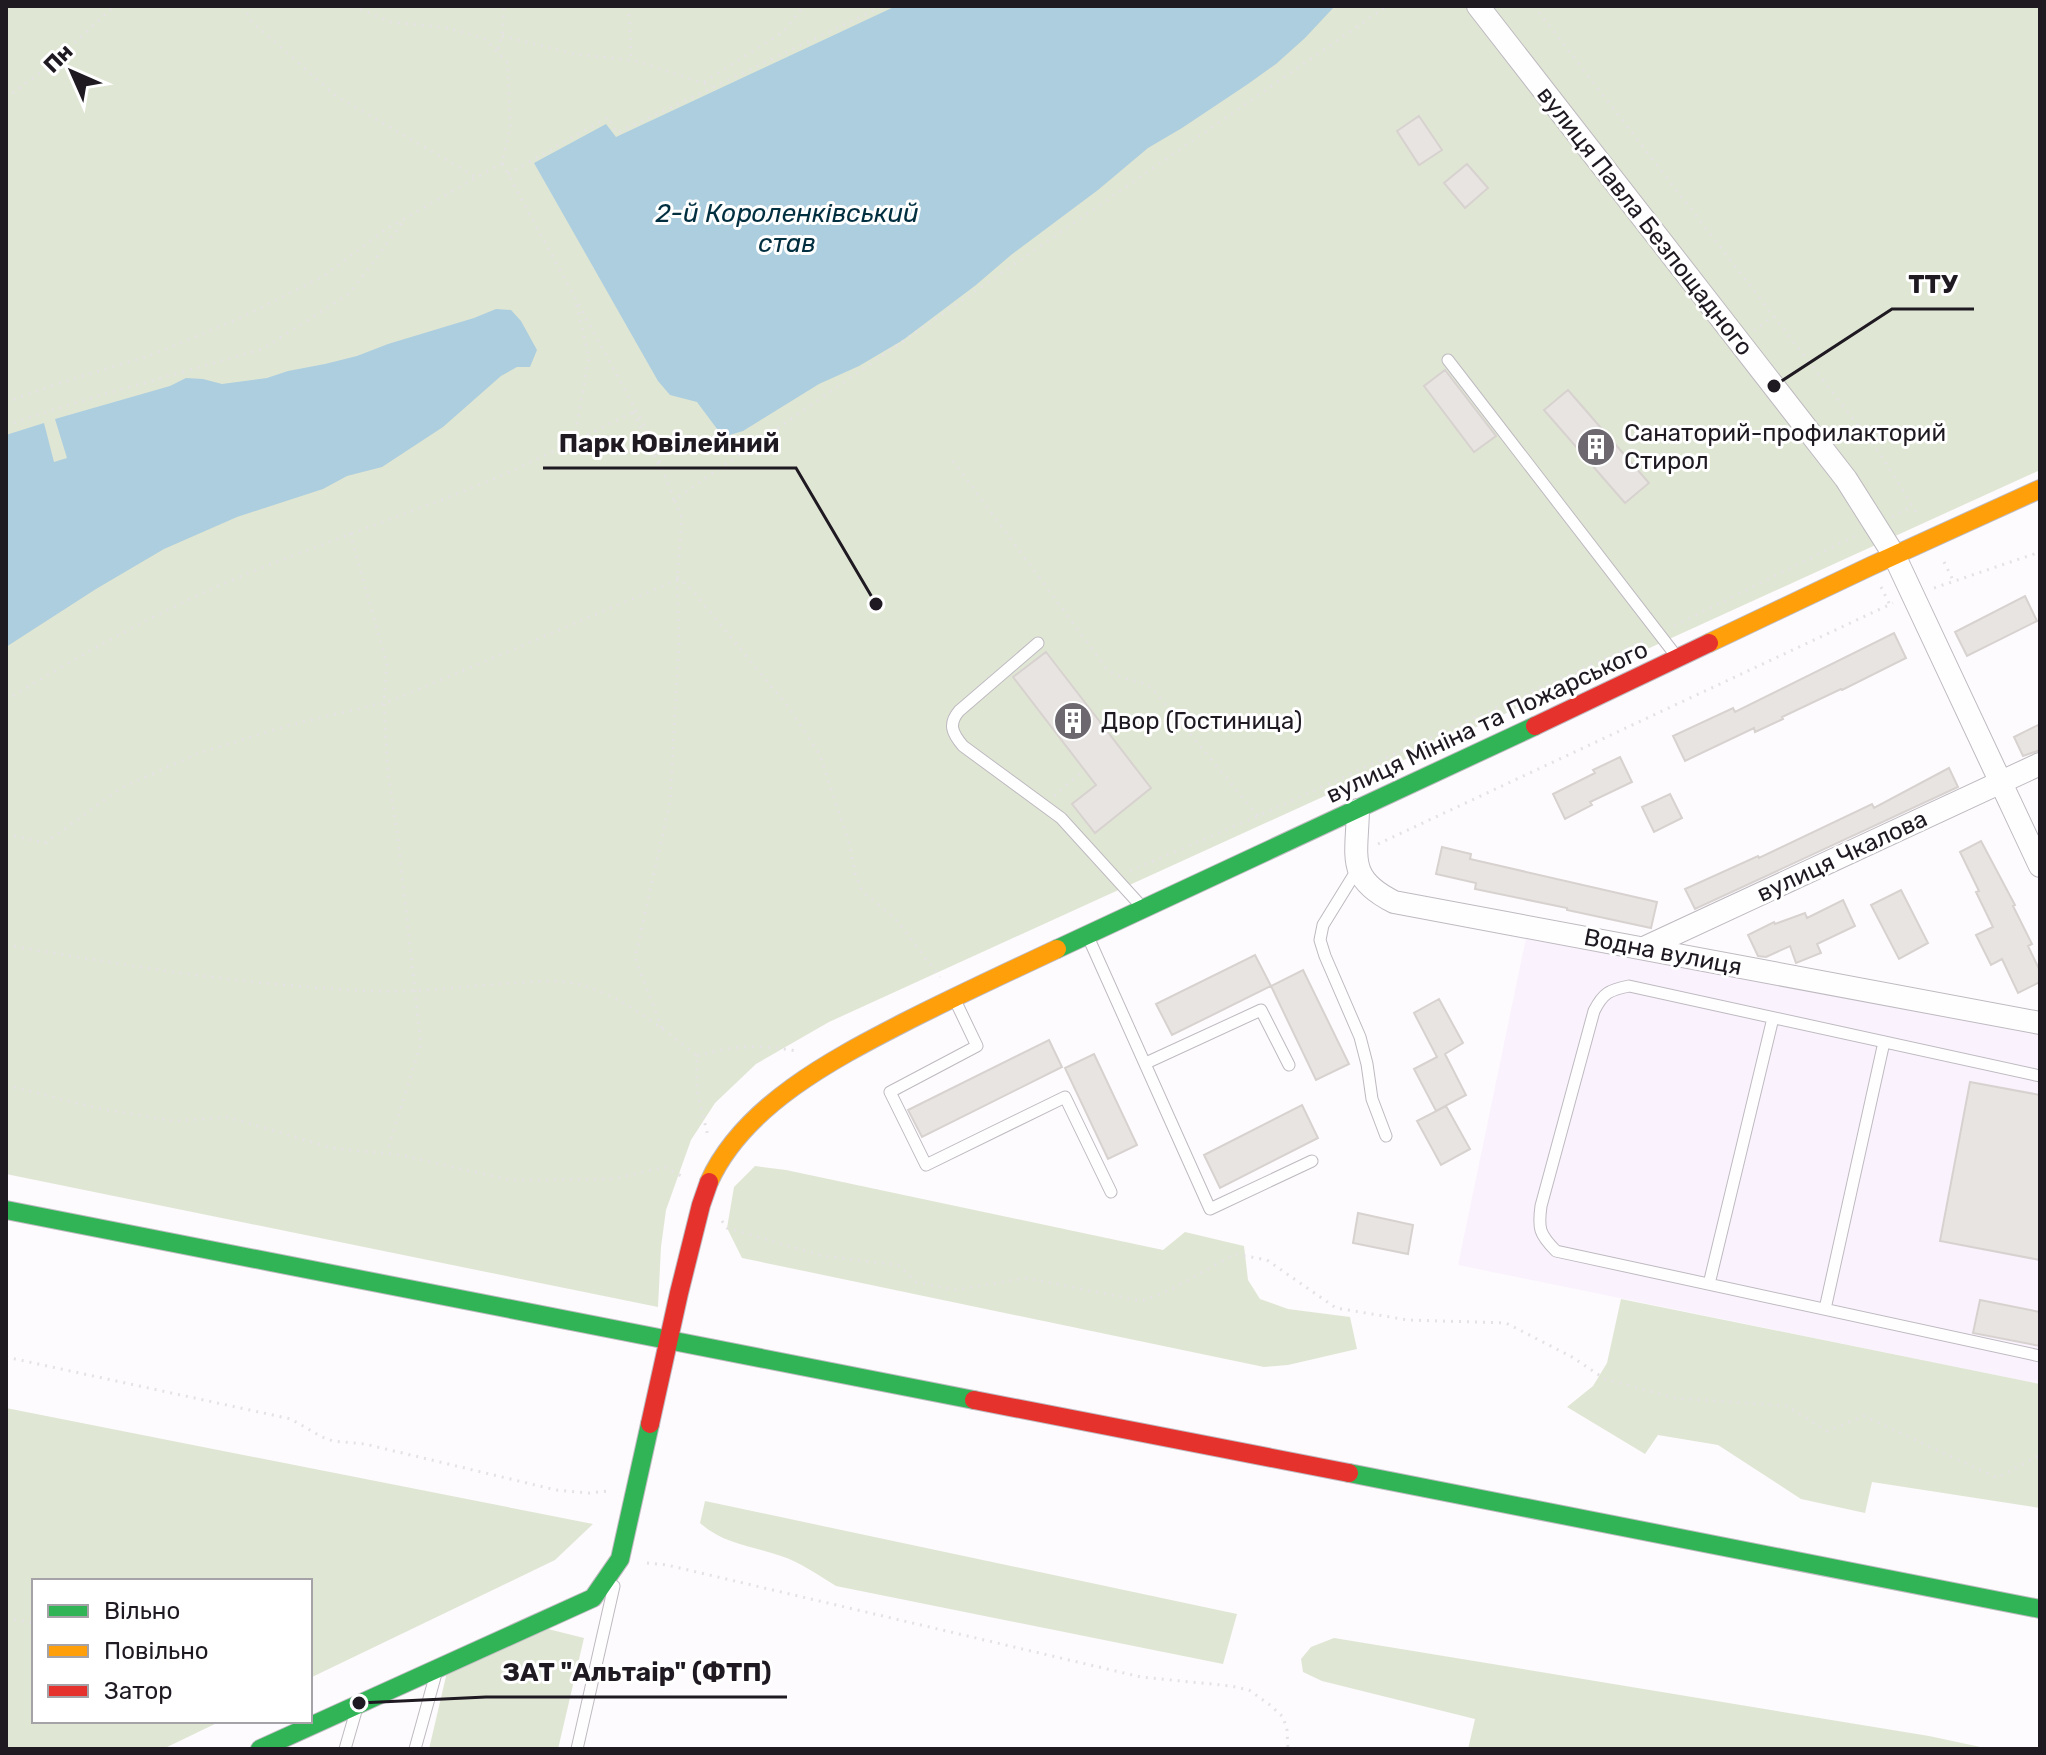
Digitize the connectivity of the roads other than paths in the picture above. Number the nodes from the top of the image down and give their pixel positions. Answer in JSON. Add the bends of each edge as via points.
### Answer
{"nodes":[{"id":1,"x":1478,"y":6,"type":"edge"},
{"id":2,"x":1448,"y":360,"type":"dead end"},
{"id":3,"x":2040,"y":489,"type":"edge"},
{"id":4,"x":1894,"y":555,"type":"junction"},
{"id":5,"x":1038,"y":643,"type":"dead end"},
{"id":6,"x":1678,"y":658,"type":"junction"},
{"id":7,"x":2040,"y":764,"type":"edge"},
{"id":8,"x":2001,"y":782,"type":"junction"},
{"id":9,"x":1358,"y":810,"type":"junction"},
{"id":10,"x":1357,"y":862,"type":"junction"},
{"id":11,"x":2040,"y":866,"type":"edge"},
{"id":12,"x":1144,"y":909,"type":"junction"},
{"id":13,"x":1087,"y":935,"type":"junction"},
{"id":14,"x":1644,"y":948,"type":"junction"},
{"id":15,"x":953,"y":997,"type":"junction"},
{"id":16,"x":1773,"y":1018,"type":"junction"},
{"id":17,"x":2040,"y":1023,"type":"edge"},
{"id":18,"x":1884,"y":1042,"type":"junction"},
{"id":19,"x":1146,"y":1063,"type":"junction"},
{"id":20,"x":1289,"y":1065,"type":"dead end"},
{"id":21,"x":2040,"y":1076,"type":"edge"},
{"id":22,"x":1386,"y":1136,"type":"dead end"},
{"id":23,"x":1312,"y":1161,"type":"dead end"},
{"id":24,"x":1111,"y":1192,"type":"dead end"},
{"id":25,"x":6,"y":1210,"type":"edge"},
{"id":26,"x":1709,"y":1284,"type":"junction"},
{"id":27,"x":1825,"y":1309,"type":"junction"},
{"id":28,"x":669,"y":1340,"type":"junction"},
{"id":29,"x":2040,"y":1356,"type":"edge"},
{"id":30,"x":620,"y":1559,"type":"junction"},
{"id":31,"x":2040,"y":1609,"type":"edge"},
{"id":32,"x":437,"y":1669,"type":"junction"},
{"id":33,"x":359,"y":1703,"type":"junction"},
{"id":34,"x":260,"y":1749,"type":"edge"},
{"id":35,"x":345,"y":1749,"type":"edge"},
{"id":36,"x":415,"y":1749,"type":"edge"},
{"id":37,"x":577,"y":1749,"type":"edge"}],
"edges":[{"from":1,"to":4,"type":"street","name":"вулиця Павла Безпощадного","via":[[1846,479]]},
{"from":2,"to":6,"type":"lane"},
{"from":3,"to":4,"type":"street","name":"вулиця Мініна та Пожарського"},
{"from":4,"to":6,"type":"street","name":"вулиця Мініна та Пожарського"},
{"from":4,"to":8,"type":"street","name":"вулиця Павла Безпощадного"},
{"from":5,"to":12,"type":"lane","via":[[959,711],[951,726],[963,746],[1078,835]]},
{"from":6,"to":9,"type":"street","name":"вулиця Мініна та Пожарського"},
{"from":7,"to":8,"type":"street","name":"вулиця Чкалова"},
{"from":8,"to":11,"type":"street","name":"вулиця Павла Безпощадного"},
{"from":8,"to":14,"type":"street","name":"вулиця Чкалова"},
{"from":9,"to":10,"type":"street"},
{"from":9,"to":12,"type":"street","name":"вулиця Мініна та Пожарського"},
{"from":10,"to":14,"type":"street","name":"Водна вулиця","via":[[1366,884],[1394,902]]},
{"from":10,"to":22,"type":"lane","via":[[1320,940],[1360,1037],[1372,1099]]},
{"from":12,"to":13,"type":"street","name":"вулиця Мініна та Пожарського"},
{"from":13,"to":15,"type":"street","name":"вулиця Мініна та Пожарського"},
{"from":13,"to":19,"type":"lane"},
{"from":14,"to":17,"type":"street","name":"Водна вулиця"},
{"from":15,"to":24,"type":"lane","via":[[977,1046],[890,1092],[926,1165],[1065,1097]]},
{"from":15,"to":28,"type":"street","name":"вулиця Мініна та Пожарського","via":[[816,1070],[727,1150],[704,1196]]},
{"from":16,"to":18,"type":"lane"},
{"from":16,"to":26,"type":"lane"},
{"from":16,"to":26,"type":"lane","via":[[1629,986],[1600,999],[1541,1206],[1543,1238],[1556,1251]]},
{"from":18,"to":21,"type":"lane"},
{"from":18,"to":27,"type":"lane"},
{"from":19,"to":20,"type":"lane","via":[[1261,1010]]},
{"from":19,"to":23,"type":"lane","via":[[1210,1209]]},
{"from":25,"to":28,"type":"street"},
{"from":26,"to":27,"type":"lane"},
{"from":27,"to":29,"type":"lane"},
{"from":28,"to":30,"type":"street","name":"вулиця Мініна та Пожарського"},
{"from":28,"to":31,"type":"street"},
{"from":30,"to":32,"type":"street","via":[[593,1598]]},
{"from":30,"to":37,"type":"lane"},
{"from":32,"to":33,"type":"street"},
{"from":32,"to":36,"type":"lane"},
{"from":33,"to":34,"type":"street"},
{"from":33,"to":35,"type":"lane"}]}
